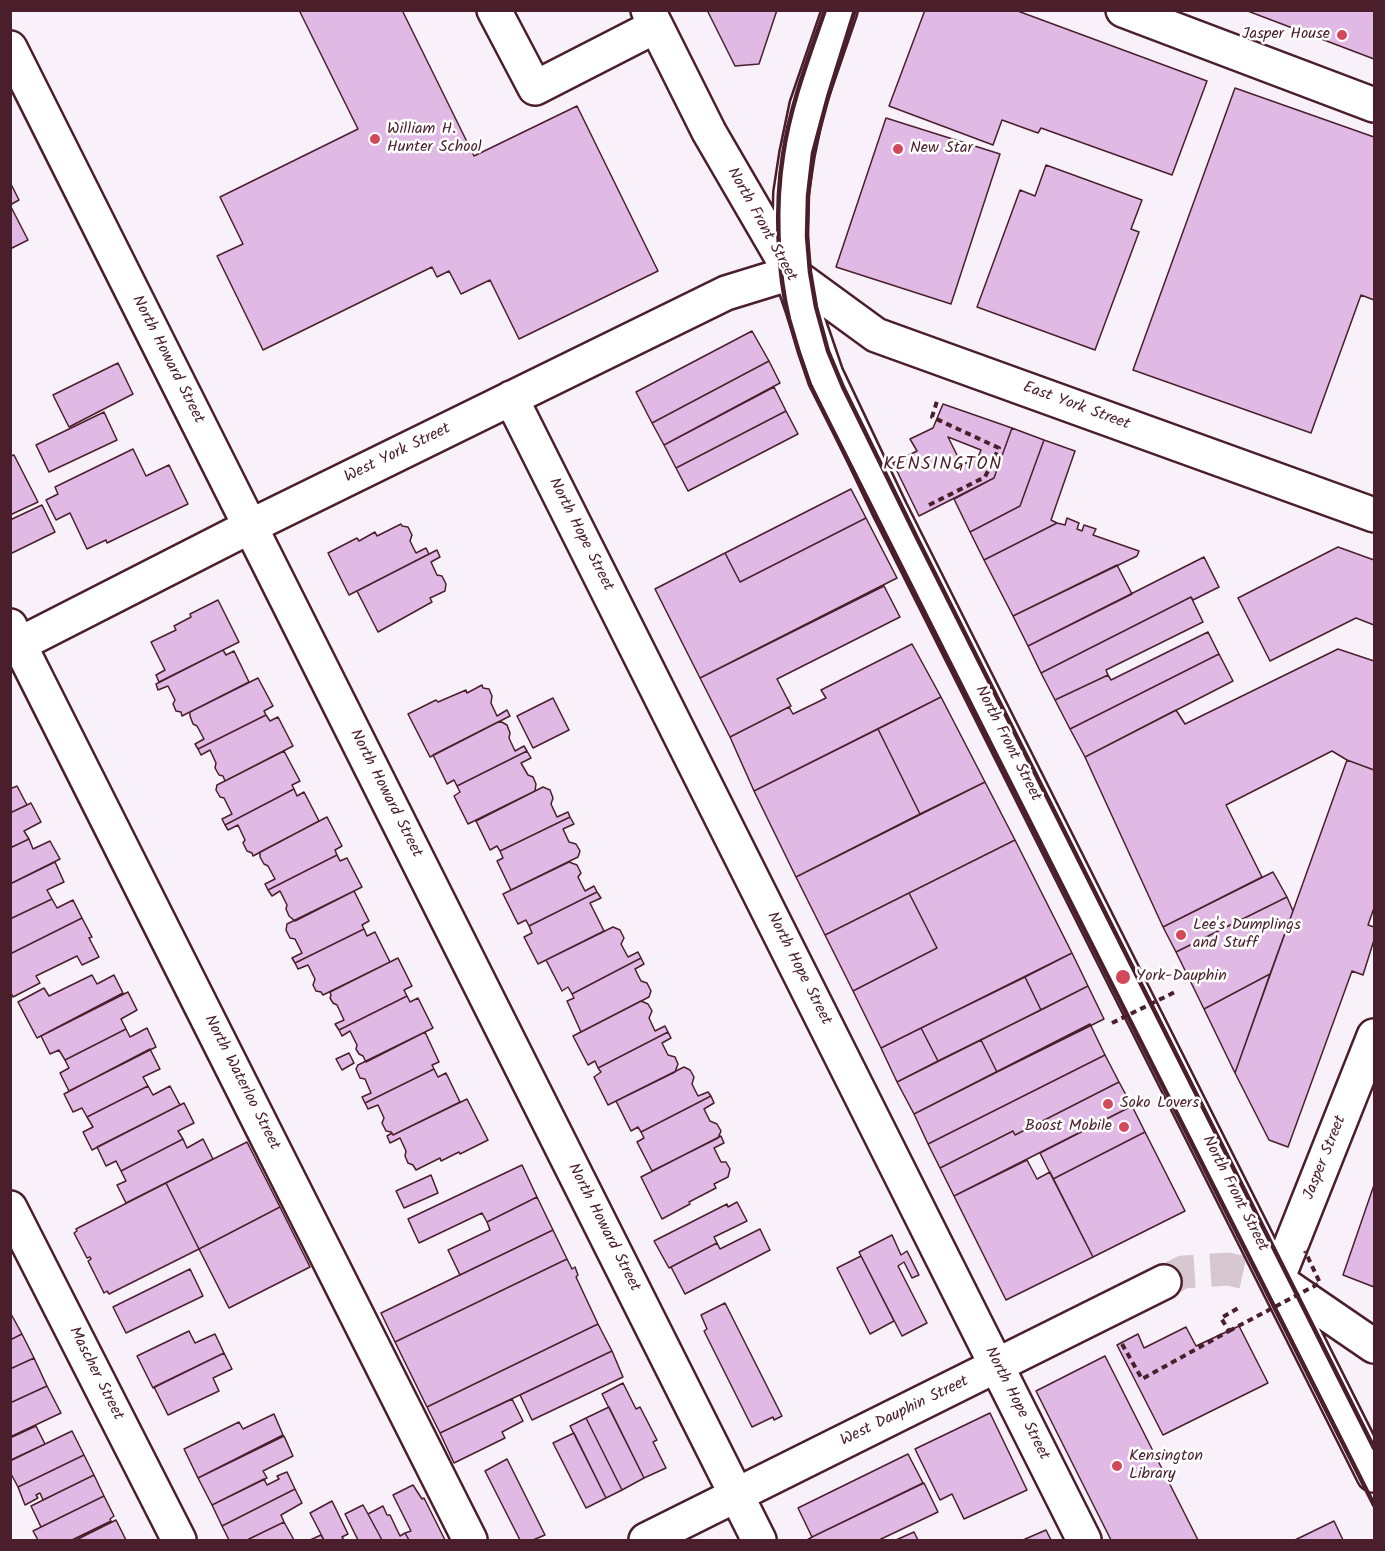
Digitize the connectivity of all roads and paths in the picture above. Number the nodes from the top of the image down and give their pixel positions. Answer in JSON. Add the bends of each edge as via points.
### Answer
{"nodes":[{"id":1,"x":494,"y":10,"type":"edge"},
{"id":2,"x":840,"y":10,"type":"edge"},
{"id":3,"x":1123,"y":10,"type":"edge"},
{"id":4,"x":652,"y":18,"type":"edge"},
{"id":5,"x":10,"y":48,"type":"edge"},
{"id":6,"x":1374,"y":105,"type":"edge"},
{"id":7,"x":791,"y":273,"type":"junction"},
{"id":8,"x":511,"y":398,"type":"junction"},
{"id":9,"x":932,"y":417,"type":"dead end"},
{"id":10,"x":931,"y":512,"type":"dead end"},
{"id":11,"x":1374,"y":515,"type":"edge"},
{"id":12,"x":250,"y":526,"type":"junction"},
{"id":13,"x":14,"y":640,"type":"edge"},
{"id":14,"x":1175,"y":992,"type":"dead end"},
{"id":15,"x":1112,"y":1023,"type":"dead end"},
{"id":16,"x":1374,"y":1036,"type":"edge"},
{"id":17,"x":10,"y":1208,"type":"edge"},
{"id":18,"x":1305,"y":1251,"type":"dead end"},
{"id":19,"x":1264,"y":1277,"type":"junction"},
{"id":20,"x":1164,"y":1282,"type":"tunnel mouth"},
{"id":21,"x":1240,"y":1307,"type":"dead end"},
{"id":22,"x":1229,"y":1331,"type":"junction"},
{"id":23,"x":1374,"y":1346,"type":"edge"},
{"id":24,"x":997,"y":1366,"type":"junction"},
{"id":25,"x":1142,"y":1379,"type":"dead end"},
{"id":26,"x":1374,"y":1475,"type":"edge"},
{"id":27,"x":736,"y":1495,"type":"junction"},
{"id":28,"x":179,"y":1540,"type":"edge"},
{"id":29,"x":470,"y":1540,"type":"edge"},
{"id":30,"x":646,"y":1540,"type":"edge"},
{"id":31,"x":759,"y":1540,"type":"edge"},
{"id":32,"x":1084,"y":1540,"type":"edge"}],
"edges":[{"from":1,"to":4,"type":"street","via":[[535,88]]},
{"from":2,"to":7,"type":"street","via":[[807,106],[799,144],[791,193]]},
{"from":3,"to":6,"type":"street"},
{"from":4,"to":7,"type":"street","name":"North Front Street","via":[[709,132]]},
{"from":5,"to":12,"type":"street","name":"North Howard Street"},
{"from":7,"to":8,"type":"street","name":"West York Street","via":[[726,293]]},
{"from":7,"to":11,"type":"street","name":"East York Street","via":[[876,335]]},
{"from":7,"to":19,"type":"street","name":"North Front Street","via":[[826,375]]},
{"from":8,"to":12,"type":"street","name":"West York Street"},
{"from":8,"to":24,"type":"street","name":"North Hope Street"},
{"from":9,"to":10,"type":"path","via":[[999,448],[985,477],[928,505]]},
{"from":12,"to":13,"type":"street","name":"West York Street"},
{"from":12,"to":27,"type":"street","name":"North Howard Street"},
{"from":13,"to":29,"type":"street","name":"North Waterloo Street"},
{"from":14,"to":15,"type":"path","bridge":true},
{"from":16,"to":19,"type":"street","name":"Jasper Street"},
{"from":17,"to":28,"type":"street","name":"Mascher Street"},
{"from":18,"to":22,"type":"path","bridge":true,"via":[[1320,1283]]},
{"from":19,"to":23,"type":"street"},
{"from":19,"to":26,"type":"street","name":"North Front Street"},
{"from":20,"to":24,"type":"street","name":"West Dauphin Street"},
{"from":21,"to":22,"type":"path","via":[[1221,1318]]},
{"from":22,"to":25,"type":"path"},
{"from":24,"to":27,"type":"street","name":"West Dauphin Street"},
{"from":24,"to":32,"type":"street","name":"North Hope Street"},
{"from":27,"to":30,"type":"street","name":"West Dauphin Street"},
{"from":27,"to":31,"type":"street","name":"North Howard Street"}]}
